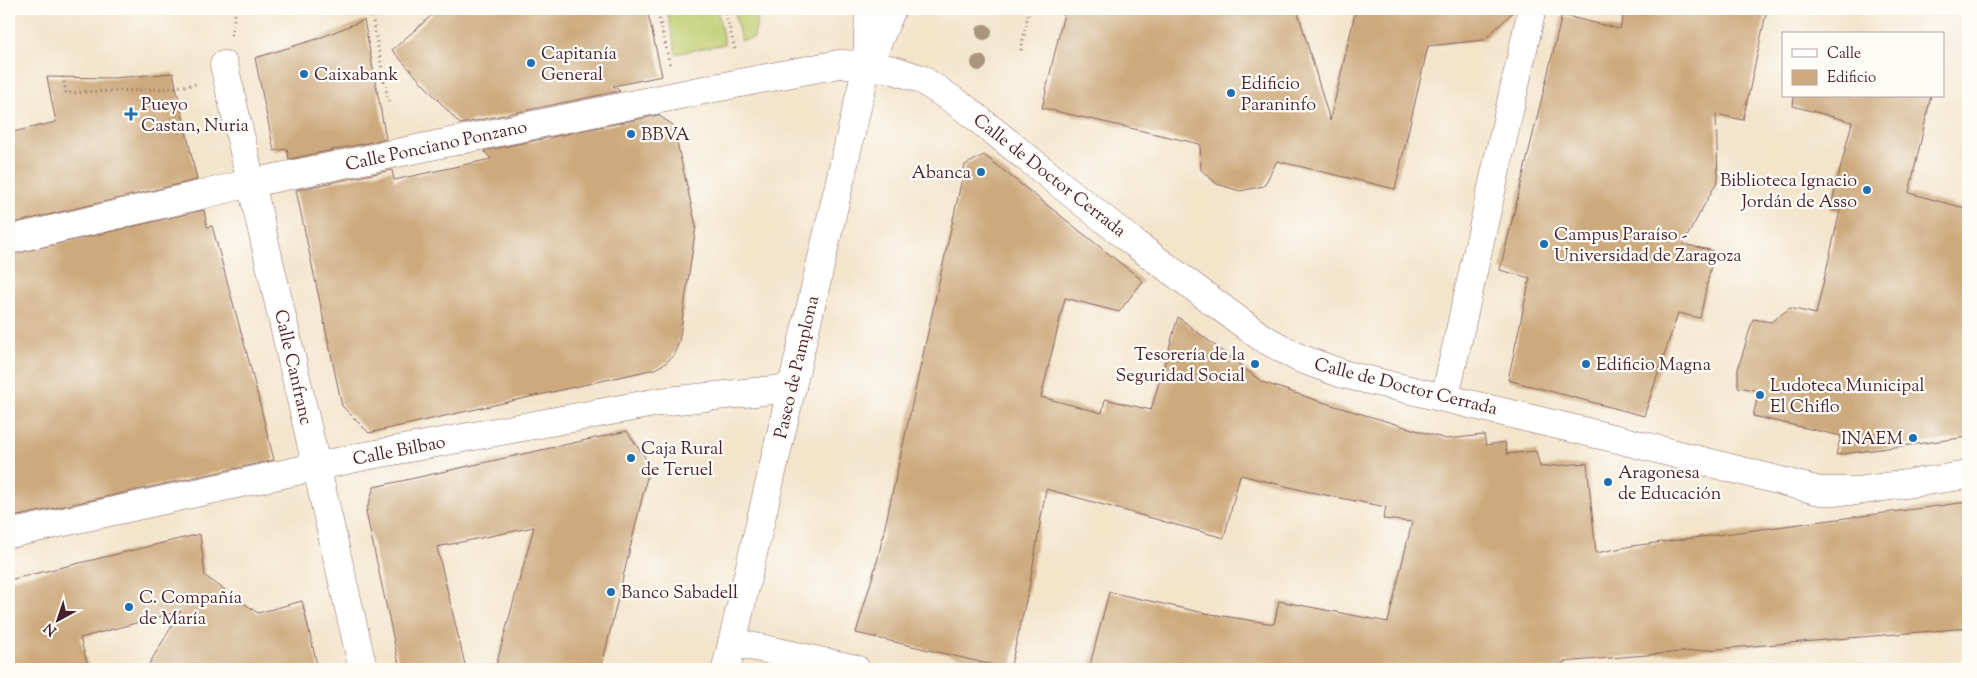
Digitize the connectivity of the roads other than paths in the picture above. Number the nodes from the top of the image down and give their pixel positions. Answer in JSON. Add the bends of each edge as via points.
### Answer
{"nodes":[{"id":1,"x":869,"y":9,"type":"edge"},
{"id":2,"x":892,"y":9,"type":"edge"},
{"id":3,"x":1532,"y":9,"type":"edge"},
{"id":4,"x":224,"y":65,"type":"dead end"},
{"id":5,"x":867,"y":65,"type":"junction"},
{"id":6,"x":251,"y":183,"type":"junction"},
{"id":7,"x":9,"y":240,"type":"edge"},
{"id":8,"x":792,"y":388,"type":"junction"},
{"id":9,"x":1445,"y":397,"type":"junction"},
{"id":10,"x":316,"y":467,"type":"junction"},
{"id":11,"x":1968,"y":475,"type":"edge"},
{"id":12,"x":9,"y":534,"type":"edge"},
{"id":13,"x":732,"y":642,"type":"junction"},
{"id":14,"x":363,"y":669,"type":"edge"},
{"id":15,"x":726,"y":669,"type":"edge"},
{"id":16,"x":856,"y":669,"type":"edge"}],
"edges":[{"from":1,"to":5,"type":"street","name":"Paseo de Pamplona"},
{"from":2,"to":5,"type":"street","name":"Paseo de Pamplona"},
{"from":3,"to":9,"type":"street"},
{"from":4,"to":6,"type":"street","name":"Calle Canfranc"},
{"from":5,"to":6,"type":"street","name":"Calle Ponciano Ponzano","via":[[839,64]]},
{"from":5,"to":8,"type":"street","name":"Paseo de Pamplona"},
{"from":5,"to":9,"type":"street","name":"Calle de Doctor Cerrada","via":[[921,79],[962,106],[1261,337],[1289,353],[1343,374]]},
{"from":6,"to":7,"type":"street","name":"Calle Ponciano Ponzano"},
{"from":6,"to":10,"type":"street","name":"Calle Canfranc"},
{"from":8,"to":10,"type":"street","name":"Calle Bilbao","via":[[659,402]]},
{"from":8,"to":13,"type":"street","name":"Paseo de Pamplona"},
{"from":9,"to":11,"type":"street","name":"Calle de Doctor Cerrada","via":[[1820,491],[1858,491]]},
{"from":10,"to":12,"type":"street","name":"Calle Bilbao"},
{"from":10,"to":14,"type":"street","name":"Calle Canfranc"},
{"from":13,"to":15,"type":"street","name":"Paseo de Pamplona"},
{"from":13,"to":16,"type":"street"}]}
